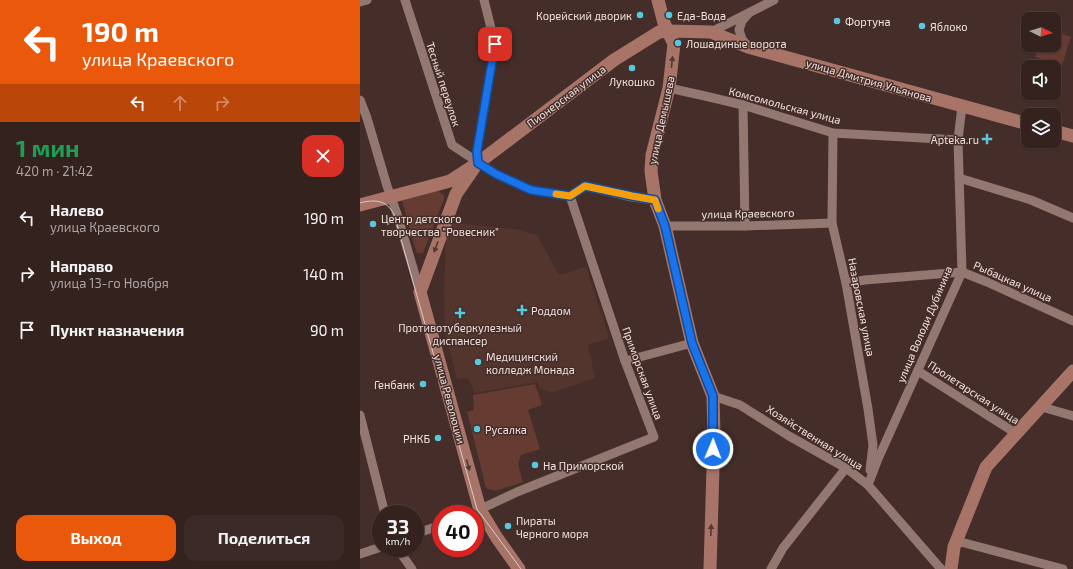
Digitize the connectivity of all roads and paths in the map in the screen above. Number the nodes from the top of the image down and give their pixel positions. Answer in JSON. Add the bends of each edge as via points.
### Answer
{"nodes":[{"id":1,"x":367,"y":0,"type":"edge"},
{"id":2,"x":404,"y":0,"type":"edge"},
{"id":3,"x":484,"y":0,"type":"edge"},
{"id":4,"x":658,"y":0,"type":"edge"},
{"id":5,"x":774,"y":0,"type":"edge"},
{"id":6,"x":360,"y":2,"type":"edge"},
{"id":7,"x":749,"y":12,"type":"junction"},
{"id":8,"x":668,"y":31,"type":"junction"},
{"id":9,"x":711,"y":32,"type":"junction"},
{"id":10,"x":748,"y":47,"type":"junction"},
{"id":11,"x":669,"y":88,"type":"junction"},
{"id":12,"x":360,"y":100,"type":"edge"},
{"id":13,"x":743,"y":106,"type":"junction"},
{"id":14,"x":962,"y":106,"type":"junction"},
{"id":15,"x":1021,"y":122,"type":"edge"},
{"id":16,"x":834,"y":133,"type":"junction"},
{"id":17,"x":1061,"y":133,"type":"edge"},
{"id":18,"x":1073,"y":136,"type":"edge"},
{"id":19,"x":958,"y":140,"type":"junction"},
{"id":20,"x":478,"y":163,"type":"junction"},
{"id":21,"x":959,"y":178,"type":"junction"},
{"id":22,"x":450,"y":181,"type":"junction"},
{"id":23,"x":456,"y":194,"type":"junction"},
{"id":24,"x":570,"y":196,"type":"junction"},
{"id":25,"x":392,"y":197,"type":"junction"},
{"id":26,"x":655,"y":200,"type":"junction"},
{"id":27,"x":360,"y":205,"type":"edge"},
{"id":28,"x":1073,"y":218,"type":"edge"},
{"id":29,"x":832,"y":223,"type":"junction"},
{"id":30,"x":665,"y":226,"type":"junction"},
{"id":31,"x":745,"y":226,"type":"junction"},
{"id":32,"x":962,"y":272,"type":"junction"},
{"id":33,"x":846,"y":283,"type":"junction"},
{"id":34,"x":420,"y":292,"type":"junction"},
{"id":35,"x":1073,"y":321,"type":"edge"},
{"id":36,"x":692,"y":343,"type":"junction"},
{"id":37,"x":625,"y":361,"type":"junction"},
{"id":38,"x":918,"y":371,"type":"junction"},
{"id":39,"x":1073,"y":371,"type":"edge"},
{"id":40,"x":713,"y":396,"type":"junction"},
{"id":41,"x":1042,"y":406,"type":"junction"},
{"id":42,"x":360,"y":415,"type":"edge"},
{"id":43,"x":1073,"y":416,"type":"edge"},
{"id":44,"x":1017,"y":434,"type":"junction"},
{"id":45,"x":846,"y":468,"type":"junction"},
{"id":46,"x":868,"y":485,"type":"junction"},
{"id":47,"x":384,"y":505,"type":"edge"},
{"id":48,"x":473,"y":505,"type":"edge"},
{"id":49,"x":484,"y":508,"type":"edge"},
{"id":50,"x":484,"y":523,"type":"edge"},
{"id":51,"x":957,"y":541,"type":"junction"},
{"id":52,"x":372,"y":550,"type":"edge"},
{"id":53,"x":360,"y":554,"type":"edge"},
{"id":54,"x":403,"y":557,"type":"edge"},
{"id":55,"x":412,"y":569,"type":"edge"},
{"id":56,"x":519,"y":569,"type":"edge"},
{"id":57,"x":710,"y":569,"type":"edge"},
{"id":58,"x":772,"y":569,"type":"edge"},
{"id":59,"x":943,"y":569,"type":"edge"},
{"id":60,"x":1063,"y":569,"type":"edge"}],
"edges":[{"from":1,"to":6,"type":"street"},
{"from":2,"to":20,"type":"street","name":"Тесный переулок","via":[[452,145]]},
{"from":3,"to":20,"type":"street","via":[[495,44],[477,151]]},
{"from":4,"to":8,"type":"street","name":"улица Демышева"},
{"from":5,"to":7,"type":"street","name":"Пионерская улица"},
{"from":7,"to":9,"type":"street","name":"Пионерская улица"},
{"from":7,"to":10,"type":"street","via":[[739,30]]},
{"from":8,"to":9,"type":"street","name":"Пионерская улица"},
{"from":11,"to":8,"type":"street","name":"улица Демышева","one_way":true,"via":[[674,44]]},
{"from":8,"to":20,"type":"street","name":"Пионерская улица","via":[[659,32],[614,60]]},
{"from":9,"to":10,"type":"street","name":"улица Дмитрия Ульянова"},
{"from":10,"to":14,"type":"street","name":"улица Дмитрия Ульянова"},
{"from":11,"to":13,"type":"street","name":"Комсомольская улица"},
{"from":11,"to":26,"type":"street","name":"улица Демышева","via":[[652,155],[651,171]]},
{"from":12,"to":25,"type":"street","name":"улица Революции"},
{"from":13,"to":16,"type":"street","name":"Комсомольская улица"},
{"from":13,"to":31,"type":"street"},
{"from":14,"to":15,"type":"street","name":"улица Дмитрия Ульянова"},
{"from":14,"to":19,"type":"street"},
{"from":16,"to":19,"type":"street","name":"Комсомольская улица"},
{"from":16,"to":29,"type":"street","name":"Назаровская улица"},
{"from":17,"to":18,"type":"street"},
{"from":19,"to":21,"type":"street","name":"улица Володи Дубинина"},
{"from":20,"to":22,"type":"street","name":"Пионерская улица"},
{"from":20,"to":23,"type":"street"},
{"from":20,"to":24,"type":"street","via":[[531,190]]},
{"from":21,"to":28,"type":"street","via":[[1031,200]]},
{"from":21,"to":32,"type":"street","name":"улица Володи Дубинина"},
{"from":22,"to":23,"type":"street"},
{"from":22,"to":25,"type":"street","name":"Пионерская улица"},
{"from":23,"to":34,"type":"street","one_way":true},
{"from":24,"to":26,"type":"street","via":[[585,186]]},
{"from":24,"to":37,"type":"street","name":"Приморская улица"},
{"from":25,"to":27,"type":"street","name":"Пионерская улица"},
{"from":25,"to":34,"type":"street","name":"улица Революции"},
{"from":26,"to":30,"type":"street","name":"улица Демышева"},
{"from":29,"to":31,"type":"street","name":"улица Краевского"},
{"from":29,"to":33,"type":"street","name":"Назаровская улица"},
{"from":30,"to":31,"type":"street","name":"улица Краевского"},
{"from":30,"to":36,"type":"street","name":"улица Демышева"},
{"from":32,"to":33,"type":"street","name":"Рыбацкая улица"},
{"from":32,"to":35,"type":"street","name":"Рыбацкая улица"},
{"from":32,"to":38,"type":"street","name":"улица Володи Дубинина"},
{"from":33,"to":46,"type":"street","name":"Назаровская улица","via":[[873,445]]},
{"from":34,"to":48,"type":"street","name":"улица Революции","one_way":true},
{"from":36,"to":37,"type":"street"},
{"from":36,"to":40,"type":"street","name":"улица Демышева"},
{"from":37,"to":49,"type":"street","name":"Приморская улица","via":[[654,437]]},
{"from":38,"to":44,"type":"street","name":"Пролетарская улица"},
{"from":38,"to":46,"type":"street","name":"улица Володи Дубинина"},
{"from":39,"to":41,"type":"street"},
{"from":40,"to":45,"type":"street","name":"Хозяйственная улица","via":[[740,405]]},
{"from":57,"to":40,"type":"street","name":"улица Демышева","one_way":true},
{"from":41,"to":43,"type":"street"},
{"from":41,"to":44,"type":"street"},
{"from":42,"to":47,"type":"street"},
{"from":44,"to":51,"type":"street","via":[[986,467]]},
{"from":45,"to":46,"type":"street","name":"Хозяйственная улица"},
{"from":45,"to":58,"type":"street","via":[[782,548]]},
{"from":46,"to":59,"type":"street","name":"Хозяйственная улица"},
{"from":50,"to":56,"type":"street","name":"улица Революции"},
{"from":51,"to":59,"type":"street"},
{"from":51,"to":60,"type":"street"},
{"from":52,"to":53,"type":"street"},
{"from":54,"to":55,"type":"street"}]}
